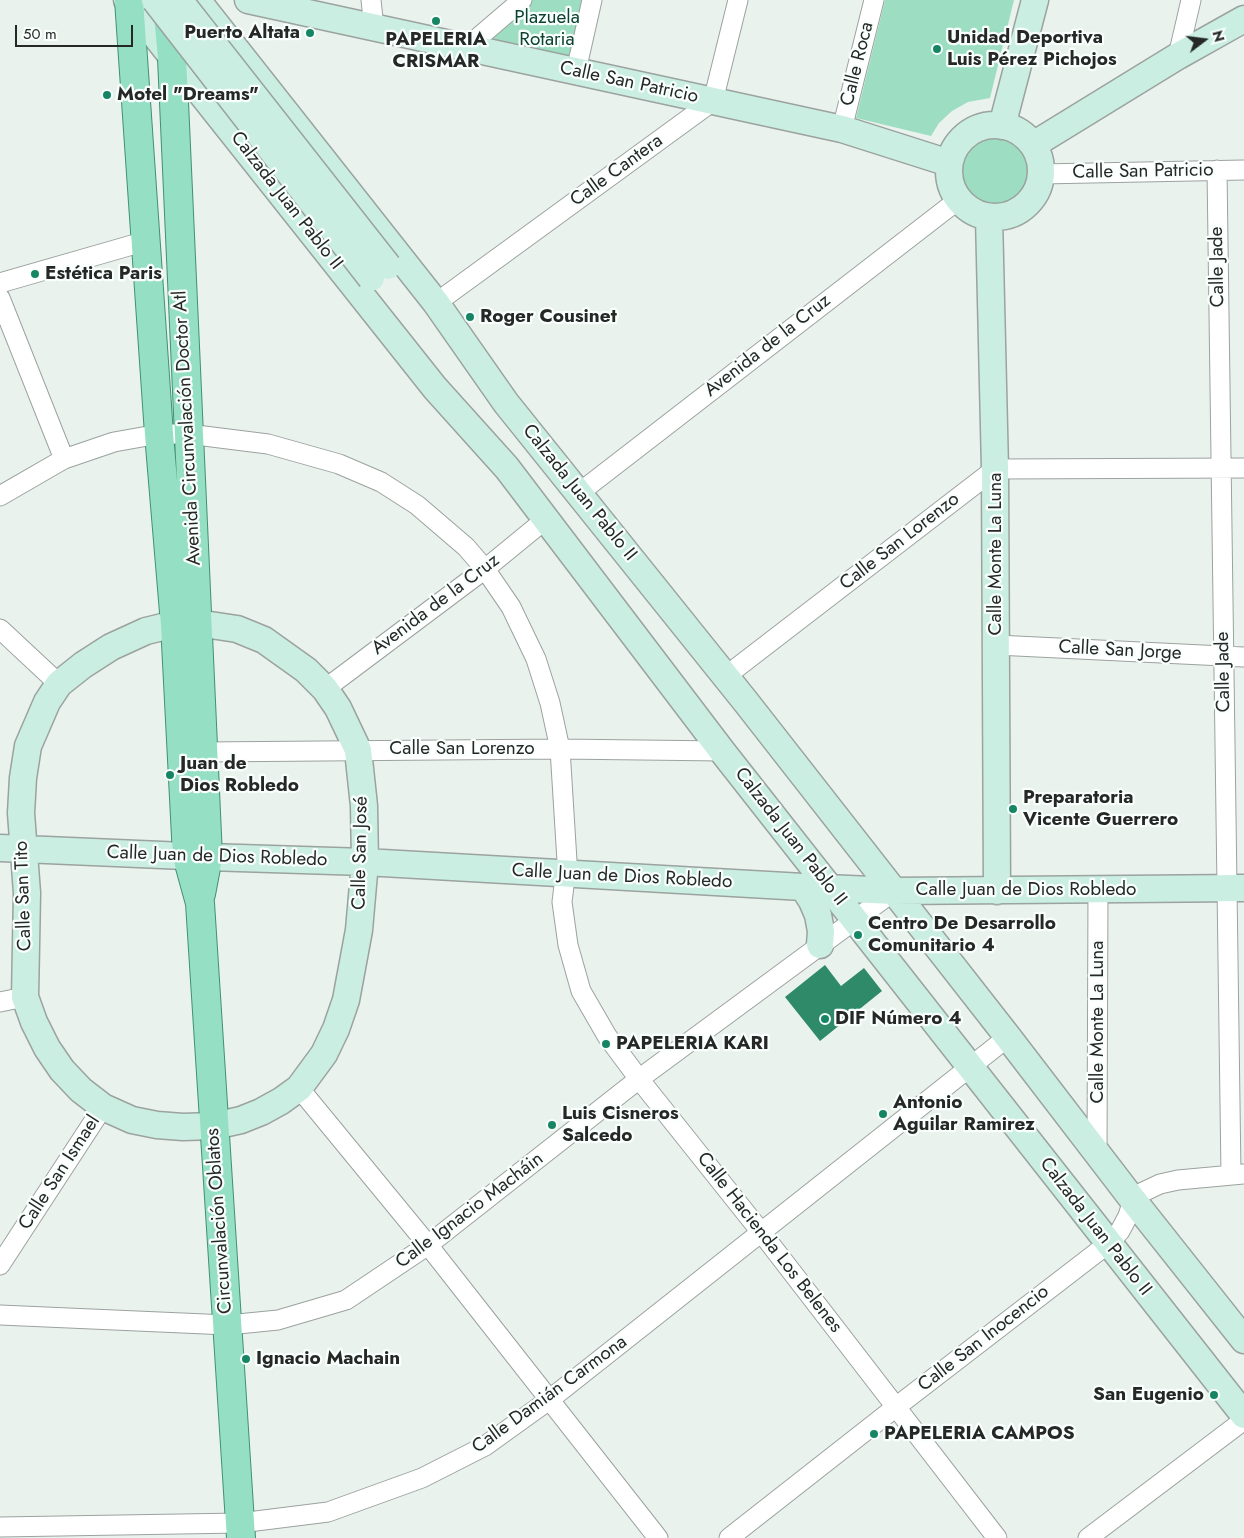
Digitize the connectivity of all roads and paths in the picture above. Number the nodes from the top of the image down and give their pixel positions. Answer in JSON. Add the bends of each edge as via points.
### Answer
{"nodes":[{"id":1,"x":166,"y":0,"type":"edge"},
{"id":2,"x":179,"y":0,"type":"edge"},
{"id":3,"x":197,"y":0,"type":"edge"},
{"id":4,"x":248,"y":0,"type":"edge"},
{"id":5,"x":371,"y":0,"type":"edge"},
{"id":6,"x":522,"y":0,"type":"edge"},
{"id":7,"x":592,"y":0,"type":"edge"},
{"id":8,"x":738,"y":0,"type":"edge"},
{"id":9,"x":874,"y":0,"type":"edge"},
{"id":10,"x":1035,"y":0,"type":"edge"},
{"id":11,"x":1192,"y":0,"type":"edge"},
{"id":12,"x":135,"y":1,"type":"edge"},
{"id":13,"x":1244,"y":19,"type":"edge"},
{"id":14,"x":374,"y":28,"type":"junction"},
{"id":15,"x":466,"y":48,"type":"junction"},
{"id":16,"x":1178,"y":56,"type":"junction"},
{"id":17,"x":172,"y":58,"type":"junction"},
{"id":18,"x":248,"y":67,"type":"junction"},
{"id":19,"x":576,"y":71,"type":"junction"},
{"id":20,"x":205,"y":99,"type":"junction"},
{"id":21,"x":713,"y":102,"type":"junction"},
{"id":22,"x":1002,"y":126,"type":"junction"},
{"id":23,"x":842,"y":129,"type":"junction"},
{"id":24,"x":1033,"y":145,"type":"junction"},
{"id":25,"x":949,"y":163,"type":"junction"},
{"id":26,"x":1217,"y":170,"type":"junction"},
{"id":27,"x":1244,"y":170,"type":"edge"},
{"id":28,"x":1041,"y":174,"type":"junction"},
{"id":29,"x":958,"y":200,"type":"junction"},
{"id":30,"x":989,"y":217,"type":"junction"},
{"id":31,"x":146,"y":241,"type":"junction"},
{"id":32,"x":380,"y":272,"type":"junction"},
{"id":33,"x":0,"y":283,"type":"edge"},
{"id":34,"x":0,"y":298,"type":"edge"},
{"id":35,"x":436,"y":303,"type":"junction"},
{"id":36,"x":506,"y":403,"type":"junction"},
{"id":37,"x":160,"y":434,"type":"junction"},
{"id":38,"x":188,"y":434,"type":"junction"},
{"id":39,"x":64,"y":459,"type":"junction"},
{"id":40,"x":507,"y":468,"type":"junction"},
{"id":41,"x":1221,"y":468,"type":"junction"},
{"id":42,"x":1244,"y":468,"type":"edge"},
{"id":43,"x":995,"y":469,"type":"junction"},
{"id":44,"x":578,"y":493,"type":"junction"},
{"id":45,"x":0,"y":496,"type":"edge"},
{"id":46,"x":546,"y":519,"type":"junction"},
{"id":47,"x":485,"y":569,"type":"junction"},
{"id":48,"x":186,"y":624,"type":"junction"},
{"id":49,"x":0,"y":629,"type":"edge"},
{"id":50,"x":996,"y":645,"type":"junction"},
{"id":51,"x":1224,"y":656,"type":"junction"},
{"id":52,"x":1244,"y":657,"type":"edge"},
{"id":53,"x":726,"y":676,"type":"junction"},
{"id":54,"x":59,"y":684,"type":"junction"},
{"id":55,"x":325,"y":689,"type":"junction"},
{"id":56,"x":560,"y":749,"type":"junction"},
{"id":57,"x":358,"y":750,"type":"junction"},
{"id":58,"x":722,"y":750,"type":"junction"},
{"id":59,"x":203,"y":752,"type":"junction"},
{"id":60,"x":11,"y":848,"type":"edge"},
{"id":61,"x":197,"y":856,"type":"junction"},
{"id":62,"x":364,"y":862,"type":"junction"},
{"id":63,"x":565,"y":874,"type":"junction"},
{"id":64,"x":803,"y":887,"type":"junction"},
{"id":65,"x":831,"y":888,"type":"junction"},
{"id":66,"x":1235,"y":888,"type":"edge"},
{"id":67,"x":1098,"y":890,"type":"junction"},
{"id":68,"x":894,"y":891,"type":"junction"},
{"id":69,"x":997,"y":891,"type":"junction"},
{"id":70,"x":855,"y":920,"type":"junction"},
{"id":71,"x":820,"y":945,"type":"junction"},
{"id":72,"x":25,"y":997,"type":"junction"},
{"id":73,"x":0,"y":1002,"type":"edge"},
{"id":74,"x":1008,"y":1037,"type":"junction"},
{"id":75,"x":970,"y":1067,"type":"junction"},
{"id":76,"x":639,"y":1079,"type":"junction"},
{"id":77,"x":299,"y":1088,"type":"junction"},
{"id":78,"x":103,"y":1106,"type":"junction"},
{"id":79,"x":214,"y":1126,"type":"junction"},
{"id":80,"x":1098,"y":1154,"type":"junction"},
{"id":81,"x":1237,"y":1174,"type":"edge"},
{"id":82,"x":1133,"y":1200,"type":"junction"},
{"id":83,"x":761,"y":1232,"type":"junction"},
{"id":84,"x":1108,"y":1243,"type":"junction"},
{"id":85,"x":428,"y":1245,"type":"junction"},
{"id":86,"x":0,"y":1265,"type":"edge"},
{"id":87,"x":0,"y":1315,"type":"edge"},
{"id":88,"x":228,"y":1325,"type":"junction"},
{"id":89,"x":1244,"y":1340,"type":"edge"},
{"id":90,"x":549,"y":1400,"type":"junction"},
{"id":91,"x":896,"y":1407,"type":"junction"},
{"id":92,"x":1244,"y":1415,"type":"edge"},
{"id":93,"x":1244,"y":1420,"type":"edge"},
{"id":94,"x":0,"y":1527,"type":"edge"},
{"id":95,"x":240,"y":1530,"type":"edge"},
{"id":96,"x":658,"y":1538,"type":"edge"},
{"id":97,"x":729,"y":1538,"type":"edge"},
{"id":98,"x":997,"y":1538,"type":"edge"},
{"id":99,"x":1088,"y":1538,"type":"edge"}],
"edges":[{"from":1,"to":17,"type":"main road","name":"Avenida Circunvalación Doctor Atl"},
{"from":2,"to":32,"type":"street","name":"Calzada Juan Pablo II","bridge":true},
{"from":3,"to":18,"type":"street","name":"Calzada Juan Pablo II"},
{"from":4,"to":14,"type":"street","name":"Calle San Patricio"},
{"from":5,"to":14,"type":"street"},
{"from":6,"to":15,"type":"street"},
{"from":7,"to":19,"type":"street"},
{"from":8,"to":21,"type":"street"},
{"from":9,"to":23,"type":"street","name":"Calle Roca"},
{"from":10,"to":22,"type":"street"},
{"from":11,"to":16,"type":"street"},
{"from":12,"to":17,"type":"street","name":"Calzada Juan Pablo II"},
{"from":12,"to":31,"type":"main road","name":"Avenida Circunvalación Doctor Atl"},
{"from":12,"to":32,"type":"street","name":"Calzada Juan Pablo II","bridge":true},
{"from":13,"to":16,"type":"street"},
{"from":14,"to":15,"type":"street","name":"Calle San Patricio"},
{"from":15,"to":19,"type":"street","name":"Calle San Patricio"},
{"from":16,"to":24,"type":"street"},
{"from":17,"to":20,"type":"street","name":"Calzada Juan Pablo II"},
{"from":17,"to":38,"type":"main road","name":"Avenida Circunvalación Doctor Atl"},
{"from":18,"to":20,"type":"street","via":[[232,65],[218,71],[206,88]]},
{"from":18,"to":35,"type":"street","name":"Calzada Juan Pablo II"},
{"from":19,"to":21,"type":"street","name":"Calle San Patricio"},
{"from":20,"to":40,"type":"street","name":"Calzada Juan Pablo II","via":[[435,388]]},
{"from":21,"to":23,"type":"street","name":"Calle San Patricio"},
{"from":21,"to":35,"type":"street","name":"Calle Cantera"},
{"from":22,"to":24,"type":"street","via":[[1014,129]]},
{"from":22,"to":25,"type":"street","via":[[988,125],[968,134],[954,149]]},
{"from":23,"to":25,"type":"street","name":"Calle San Patricio"},
{"from":24,"to":28,"type":"street"},
{"from":25,"to":29,"type":"street","via":[[949,176]]},
{"from":26,"to":27,"type":"street","name":"Calle San Patricio"},
{"from":26,"to":28,"type":"street","name":"Calle San Patricio"},
{"from":26,"to":41,"type":"street","name":"Calle Jade"},
{"from":28,"to":30,"type":"street","via":[[1038,189],[1018,212],[1004,217]]},
{"from":29,"to":30,"type":"street","via":[[977,214]]},
{"from":29,"to":44,"type":"street","name":"Avenida de la Cruz"},
{"from":30,"to":43,"type":"street","name":"Calle Monte La Luna"},
{"from":31,"to":33,"type":"street"},
{"from":31,"to":37,"type":"main road","name":"Avenida Circunvalación Doctor Atl"},
{"from":32,"to":36,"type":"street","name":"Calzada Juan Pablo II"},
{"from":32,"to":40,"type":"street","name":"Calzada Juan Pablo II"},
{"from":34,"to":39,"type":"street"},
{"from":35,"to":36,"type":"street","name":"Calzada Juan Pablo II"},
{"from":36,"to":44,"type":"street","name":"Calzada Juan Pablo II"},
{"from":37,"to":38,"type":"street","name":"Calle Hacienda Los Belenes"},
{"from":37,"to":39,"type":"street","name":"Calle Hacienda Los Belenes","via":[[114,442]]},
{"from":37,"to":48,"type":"main road","name":"Avenida Circunvalación Doctor Atl"},
{"from":38,"to":47,"type":"street","name":"Calle Hacienda Los Belenes","via":[[268,444],[339,464],[381,482],[417,505],[466,546]]},
{"from":38,"to":48,"type":"main road","name":"Avenida Circunvalación Doctor Atl"},
{"from":39,"to":45,"type":"street","name":"Calle Hacienda Los Belenes"},
{"from":40,"to":46,"type":"street","name":"Calzada Juan Pablo II"},
{"from":41,"to":42,"type":"street"},
{"from":41,"to":43,"type":"street"},
{"from":41,"to":51,"type":"street","name":"Calle Jade"},
{"from":43,"to":50,"type":"street","name":"Calle Monte La Luna"},
{"from":43,"to":53,"type":"street","name":"Calle San Lorenzo"},
{"from":44,"to":53,"type":"street","name":"Calzada Juan Pablo II"},
{"from":46,"to":47,"type":"street","name":"Avenida de la Cruz"},
{"from":46,"to":58,"type":"street","name":"Calzada Juan Pablo II"},
{"from":47,"to":55,"type":"street","name":"Avenida de la Cruz"},
{"from":47,"to":56,"type":"street","name":"Calle Hacienda Los Belenes","via":[[511,607],[536,659]]},
{"from":48,"to":54,"type":"street","name":"Calle San Tito","via":[[146,631],[111,646]]},
{"from":48,"to":55,"type":"street","name":"Calle San José","via":[[237,630],[264,640],[306,670]]},
{"from":48,"to":59,"type":"main road","name":"Avenida Circunvalación Doctor Atl"},
{"from":48,"to":61,"type":"main road","name":"Avenida Circunvalación Doctor Atl"},
{"from":49,"to":54,"type":"street"},
{"from":50,"to":51,"type":"street","name":"Calle San Jorge"},
{"from":50,"to":69,"type":"street","name":"Calle Monte La Luna"},
{"from":51,"to":52,"type":"street","name":"Calle San Jorge"},
{"from":51,"to":66,"type":"street","name":"Calle Jade"},
{"from":53,"to":68,"type":"street","name":"Calzada Juan Pablo II"},
{"from":54,"to":60,"type":"street","name":"Calle San Tito","via":[[47,702],[28,746],[20,813]]},
{"from":55,"to":57,"type":"street","name":"Calle San José"},
{"from":56,"to":57,"type":"street","name":"Calle San Lorenzo"},
{"from":56,"to":58,"type":"street","name":"Calle San Lorenzo"},
{"from":56,"to":63,"type":"street","name":"Calle Hacienda Los Belenes","via":[[567,861]]},
{"from":57,"to":59,"type":"street","name":"Calle San Lorenzo"},
{"from":57,"to":62,"type":"street","name":"Calle San José","via":[[364,806]]},
{"from":58,"to":65,"type":"street","name":"Calzada Juan Pablo II"},
{"from":59,"to":61,"type":"main road","name":"Avenida Circunvalación Doctor Atl"},
{"from":60,"to":61,"type":"street","name":"Calle Juan de Dios Robledo"},
{"from":60,"to":72,"type":"street","name":"Calle San Tito","via":[[27,893]]},
{"from":61,"to":62,"type":"street","name":"Calle Juan de Dios Robledo"},
{"from":61,"to":79,"type":"main road","name":"Circunvalación Oblatos"},
{"from":62,"to":63,"type":"street","name":"Calle Juan de Dios Robledo"},
{"from":62,"to":77,"type":"street","name":"Calle San José","via":[[359,930],[346,1000],[324,1054]]},
{"from":63,"to":64,"type":"street","name":"Calle Juan de Dios Robledo"},
{"from":63,"to":76,"type":"street","name":"Calle Hacienda Los Belenes","via":[[562,902],[568,945],[581,991],[607,1036]]},
{"from":64,"to":65,"type":"street","name":"Calle Juan de Dios Robledo"},
{"from":64,"to":71,"type":"street","via":[[818,915]]},
{"from":65,"to":68,"type":"street","name":"Calle Juan de Dios Robledo"},
{"from":65,"to":70,"type":"street","name":"Calzada Juan Pablo II"},
{"from":66,"to":67,"type":"street","name":"Calle Juan de Dios Robledo"},
{"from":66,"to":81,"type":"street","name":"Calle Jade"},
{"from":67,"to":69,"type":"street","name":"Calle Juan de Dios Robledo"},
{"from":67,"to":80,"type":"street","name":"Calle Monte La Luna"},
{"from":68,"to":69,"type":"street","name":"Calle Juan de Dios Robledo"},
{"from":68,"to":70,"type":"street","name":"Calle Ignacio Macháin"},
{"from":68,"to":74,"type":"street","name":"Calzada Juan Pablo II"},
{"from":70,"to":71,"type":"street","name":"Calle Ignacio Macháin"},
{"from":70,"to":75,"type":"street","name":"Calzada Juan Pablo II"},
{"from":71,"to":76,"type":"street","name":"Calle Ignacio Macháin"},
{"from":72,"to":73,"type":"street"},
{"from":72,"to":78,"type":"street","name":"Calle San Tito","via":[[47,1048],[62,1070]]},
{"from":74,"to":75,"type":"street","name":"Calle Damián Carmona"},
{"from":74,"to":80,"type":"street","name":"Calzada Juan Pablo II"},
{"from":75,"to":83,"type":"street","name":"Calle Damián Carmona"},
{"from":75,"to":84,"type":"street","name":"Calzada Juan Pablo II"},
{"from":76,"to":83,"type":"street","name":"Calle Hacienda Los Belenes"},
{"from":76,"to":85,"type":"street","name":"Calle Ignacio Macháin"},
{"from":77,"to":79,"type":"street","name":"Calle San José","via":[[261,1112]]},
{"from":77,"to":85,"type":"street"},
{"from":78,"to":79,"type":"street","name":"Calle San Tito","via":[[132,1120],[157,1125]]},
{"from":78,"to":86,"type":"street","name":"Calle San Ismael"},
{"from":79,"to":88,"type":"main road","name":"Circunvalación Oblatos"},
{"from":80,"to":82,"type":"street","name":"Calzada Juan Pablo II"},
{"from":81,"to":82,"type":"street","via":[[1160,1184]]},
{"from":82,"to":84,"type":"street","name":"Calle San Inocencio","via":[[1120,1230]]},
{"from":82,"to":89,"type":"street","name":"Calzada Juan Pablo II"},
{"from":83,"to":90,"type":"street","name":"Calle Damián Carmona"},
{"from":83,"to":91,"type":"street","name":"Calle Hacienda Los Belenes"},
{"from":84,"to":91,"type":"street","name":"Calle San Inocencio"},
{"from":84,"to":92,"type":"street","name":"Calzada Juan Pablo II"},
{"from":85,"to":88,"type":"street","name":"Calle Ignacio Macháin","via":[[346,1300],[278,1320]]},
{"from":85,"to":90,"type":"street"},
{"from":87,"to":88,"type":"street","name":"Calle Ignacio Macháin"},
{"from":88,"to":95,"type":"main road","name":"Circunvalación Oblatos"},
{"from":90,"to":95,"type":"street","name":"Calle Damián Carmona","via":[[485,1446],[422,1478],[328,1512]]},
{"from":90,"to":96,"type":"street"},
{"from":91,"to":97,"type":"street","name":"Calle San Inocencio"},
{"from":91,"to":98,"type":"street","name":"Calle Hacienda Los Belenes"},
{"from":93,"to":99,"type":"street"},
{"from":94,"to":95,"type":"street","name":"Calle Damián Carmona"}]}
